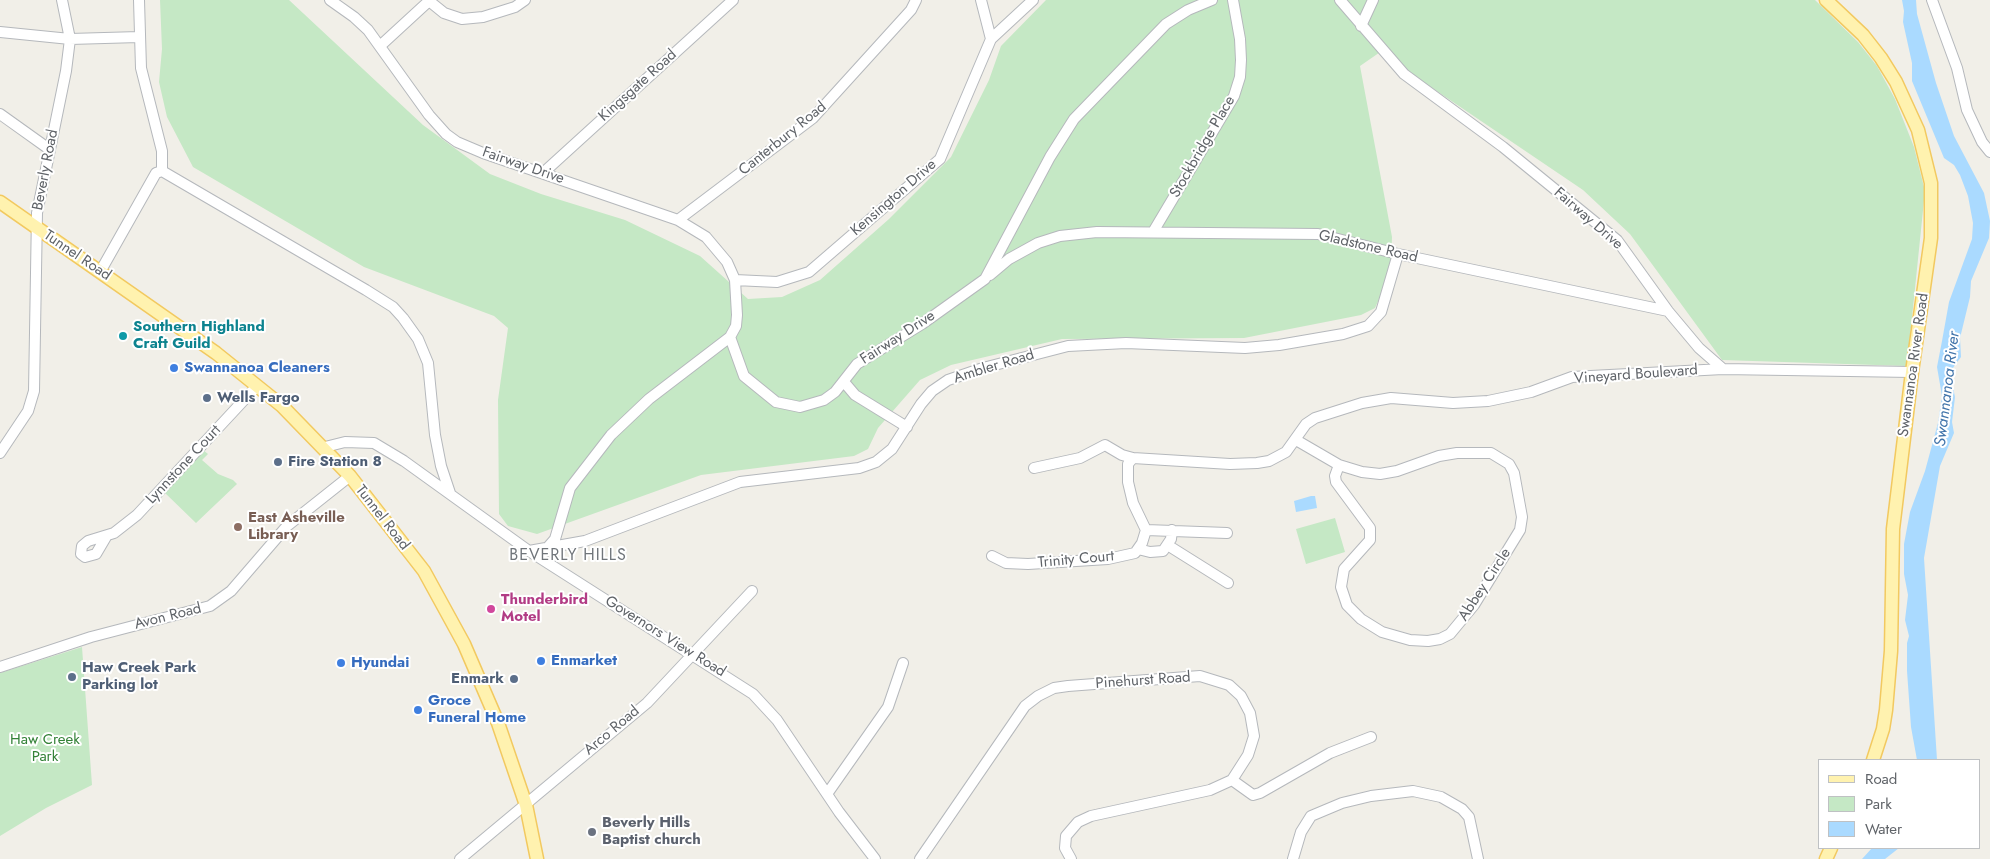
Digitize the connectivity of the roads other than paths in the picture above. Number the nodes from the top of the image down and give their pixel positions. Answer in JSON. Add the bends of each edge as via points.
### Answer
{"nodes":[{"id":1,"x":62,"y":0,"type":"edge"},
{"id":2,"x":139,"y":0,"type":"edge"},
{"id":3,"x":330,"y":0,"type":"edge"},
{"id":4,"x":429,"y":0,"type":"edge"},
{"id":5,"x":525,"y":0,"type":"edge"},
{"id":6,"x":733,"y":0,"type":"edge"},
{"id":7,"x":916,"y":0,"type":"edge"},
{"id":8,"x":982,"y":0,"type":"edge"},
{"id":9,"x":1034,"y":0,"type":"edge"},
{"id":10,"x":1212,"y":0,"type":"edge"},
{"id":11,"x":1233,"y":0,"type":"edge"},
{"id":12,"x":1340,"y":0,"type":"edge"},
{"id":13,"x":1373,"y":0,"type":"edge"},
{"id":14,"x":1826,"y":0,"type":"edge"},
{"id":15,"x":1932,"y":0,"type":"edge"},
{"id":16,"x":1361,"y":26,"type":"junction"},
{"id":17,"x":0,"y":32,"type":"edge"},
{"id":18,"x":139,"y":37,"type":"junction"},
{"id":19,"x":70,"y":39,"type":"junction"},
{"id":20,"x":991,"y":39,"type":"junction"},
{"id":21,"x":380,"y":46,"type":"junction"},
{"id":22,"x":0,"y":114,"type":"edge"},
{"id":23,"x":49,"y":149,"type":"junction"},
{"id":24,"x":1990,"y":152,"type":"edge"},
{"id":25,"x":162,"y":171,"type":"junction"},
{"id":26,"x":543,"y":173,"type":"junction"},
{"id":27,"x":0,"y":202,"type":"edge"},
{"id":28,"x":678,"y":220,"type":"junction"},
{"id":29,"x":36,"y":228,"type":"junction"},
{"id":30,"x":1153,"y":232,"type":"junction"},
{"id":31,"x":1398,"y":254,"type":"junction"},
{"id":32,"x":100,"y":272,"type":"junction"},
{"id":33,"x":986,"y":279,"type":"junction"},
{"id":34,"x":735,"y":280,"type":"junction"},
{"id":35,"x":1668,"y":310,"type":"junction"},
{"id":36,"x":730,"y":337,"type":"junction"},
{"id":37,"x":1723,"y":369,"type":"junction"},
{"id":38,"x":1912,"y":372,"type":"junction"},
{"id":39,"x":844,"y":382,"type":"junction"},
{"id":40,"x":257,"y":386,"type":"junction"},
{"id":41,"x":907,"y":427,"type":"junction"},
{"id":42,"x":1296,"y":440,"type":"junction"},
{"id":43,"x":325,"y":447,"type":"junction"},
{"id":44,"x":0,"y":453,"type":"edge"},
{"id":45,"x":1133,"y":458,"type":"junction"},
{"id":46,"x":1339,"y":465,"type":"junction"},
{"id":47,"x":1034,"y":468,"type":"dead end"},
{"id":48,"x":350,"y":476,"type":"junction"},
{"id":49,"x":450,"y":492,"type":"junction"},
{"id":50,"x":1146,"y":530,"type":"junction"},
{"id":51,"x":1172,"y":530,"type":"junction"},
{"id":52,"x":1227,"y":533,"type":"dead end"},
{"id":53,"x":106,"y":537,"type":"dead end"},
{"id":54,"x":1169,"y":546,"type":"junction"},
{"id":55,"x":548,"y":547,"type":"junction"},
{"id":56,"x":1138,"y":548,"type":"junction"},
{"id":57,"x":529,"y":551,"type":"junction"},
{"id":58,"x":992,"y":556,"type":"dead end"},
{"id":59,"x":1228,"y":583,"type":"dead end"},
{"id":60,"x":752,"y":591,"type":"dead end"},
{"id":61,"x":693,"y":655,"type":"junction"},
{"id":62,"x":903,"y":663,"type":"dead end"},
{"id":63,"x":0,"y":667,"type":"edge"},
{"id":64,"x":1371,"y":737,"type":"dead end"},
{"id":65,"x":1873,"y":759,"type":"edge"},
{"id":66,"x":1232,"y":780,"type":"junction"},
{"id":67,"x":827,"y":794,"type":"junction"},
{"id":68,"x":526,"y":805,"type":"junction"},
{"id":69,"x":460,"y":859,"type":"edge"},
{"id":70,"x":537,"y":859,"type":"edge"},
{"id":71,"x":875,"y":859,"type":"edge"},
{"id":72,"x":920,"y":859,"type":"edge"},
{"id":73,"x":1071,"y":859,"type":"edge"},
{"id":74,"x":1293,"y":859,"type":"edge"},
{"id":75,"x":1478,"y":859,"type":"edge"}],
"edges":[{"from":1,"to":19,"type":"street","name":"Beverly Road"},
{"from":2,"to":18,"type":"street"},
{"from":3,"to":21,"type":"street","name":"Fairway Drive","via":[[354,17]]},
{"from":4,"to":5,"type":"street","via":[[444,12],[462,19],[483,17],[515,7]]},
{"from":4,"to":21,"type":"street"},
{"from":6,"to":26,"type":"street","name":"Kingsgate Road"},
{"from":7,"to":28,"type":"street","name":"Canterbury Road","via":[[813,118]]},
{"from":8,"to":20,"type":"street"},
{"from":9,"to":20,"type":"street","name":"Kensington Drive"},
{"from":10,"to":33,"type":"street","name":"Fairway Drive","via":[[1166,24],[1074,119],[1050,157]]},
{"from":11,"to":30,"type":"street","name":"Stockbridge Place","via":[[1241,60],[1234,96]]},
{"from":12,"to":16,"type":"street","name":"Fairway Drive"},
{"from":13,"to":16,"type":"street"},
{"from":14,"to":38,"type":"main road","name":"Swannanoa River Road","via":[[1882,58],[1908,106],[1926,156],[1931,183],[1931,238]]},
{"from":15,"to":24,"type":"street","via":[[1957,68],[1967,110]]},
{"from":16,"to":35,"type":"street","name":"Fairway Drive","via":[[1404,74],[1503,147],[1617,240]]},
{"from":17,"to":19,"type":"street"},
{"from":18,"to":19,"type":"street"},
{"from":18,"to":25,"type":"street","via":[[141,68],[162,152]]},
{"from":19,"to":23,"type":"street","name":"Beverly Road"},
{"from":20,"to":34,"type":"street","name":"Kensington Drive","via":[[940,159],[809,272],[777,282]]},
{"from":21,"to":26,"type":"street","name":"Fairway Drive","via":[[446,134],[483,153]]},
{"from":22,"to":23,"type":"street"},
{"from":23,"to":29,"type":"street","name":"Beverly Road"},
{"from":25,"to":32,"type":"street","via":[[156,174]]},
{"from":25,"to":49,"type":"street","via":[[359,286],[393,307],[404,318],[428,363],[435,435]]},
{"from":26,"to":28,"type":"street","name":"Fairway Drive"},
{"from":27,"to":29,"type":"main road","name":"Tunnel Road"},
{"from":28,"to":34,"type":"street","name":"Fairway Drive","via":[[692,227],[719,250]]},
{"from":29,"to":32,"type":"main road","name":"Tunnel Road"},
{"from":29,"to":44,"type":"street","name":"Beverly Road","via":[[34,391],[28,411]]},
{"from":30,"to":31,"type":"street","name":"Gladstone Road","via":[[1318,234]]},
{"from":30,"to":33,"type":"street","name":"Gladstone Road","via":[[1097,232],[1048,238],[1009,259]]},
{"from":31,"to":35,"type":"street","name":"Gladstone Road"},
{"from":31,"to":41,"type":"street","name":"Ambler Road","via":[[1382,312],[1368,326],[1343,334],[1245,348],[1126,343],[1068,346],[948,380],[932,391]]},
{"from":32,"to":40,"type":"main road","name":"Tunnel Road","via":[[216,353]]},
{"from":33,"to":39,"type":"street","name":"Fairway Drive","via":[[857,364]]},
{"from":34,"to":36,"type":"street","name":"Fairway Drive","via":[[737,315]]},
{"from":35,"to":37,"type":"street","name":"Fairway Drive","via":[[1699,348]]},
{"from":36,"to":39,"type":"street","name":"Fairway Drive","via":[[744,376],[776,402],[806,406],[824,400]]},
{"from":36,"to":55,"type":"street","via":[[649,399],[611,435],[570,488],[555,539]]},
{"from":37,"to":38,"type":"street"},
{"from":37,"to":42,"type":"street","name":"Vineyard Boulevard","via":[[1572,378],[1531,392],[1488,401],[1453,403],[1391,398],[1362,403],[1315,418],[1306,424]]},
{"from":38,"to":65,"type":"main road","name":"Swannanoa River Road","via":[[1893,529],[1891,651],[1886,710]]},
{"from":39,"to":41,"type":"street","via":[[855,396]]},
{"from":40,"to":43,"type":"main road","name":"Tunnel Road"},
{"from":40,"to":53,"type":"street","name":"Lynnstone Court","via":[[137,516]]},
{"from":41,"to":55,"type":"street","name":"Ambler Road","via":[[892,450],[876,462],[858,468],[740,482],[585,541]]},
{"from":42,"to":45,"type":"street","name":"Vineyard Boulevard","via":[[1277,458],[1257,463]]},
{"from":42,"to":46,"type":"street","name":"Abbey Circle"},
{"from":43,"to":48,"type":"main road","name":"Tunnel Road"},
{"from":43,"to":49,"type":"street","name":"Governors View Road","via":[[345,442],[374,443]]},
{"from":45,"to":47,"type":"street","name":"Vineyard Boulevard","via":[[1105,445],[1080,458]]},
{"from":45,"to":50,"type":"street","via":[[1128,464],[1128,482],[1133,503]]},
{"from":46,"to":46,"type":"street","name":"Abbey Circle","via":[[1380,474],[1457,453],[1491,453],[1509,464],[1514,473],[1522,516],[1520,530],[1474,605],[1450,634],[1434,640],[1410,640],[1382,632],[1361,619],[1347,605],[1341,576],[1370,540],[1370,528],[1336,482],[1334,476]]},
{"from":48,"to":63,"type":"street","name":"Avon Road","via":[[287,526],[231,591],[210,606],[91,637]]},
{"from":48,"to":68,"type":"main road","name":"Tunnel Road","via":[[424,571],[464,644],[498,723]]},
{"from":49,"to":57,"type":"street","name":"Governors View Road"},
{"from":50,"to":51,"type":"street"},
{"from":50,"to":56,"type":"street"},
{"from":51,"to":52,"type":"street"},
{"from":51,"to":54,"type":"street"},
{"from":54,"to":56,"type":"street","via":[[1157,553]]},
{"from":54,"to":59,"type":"street"},
{"from":55,"to":57,"type":"street","name":"Ambler Road"},
{"from":56,"to":58,"type":"street","name":"Trinity Court","via":[[1135,553],[1108,559],[1028,564],[1006,563]]},
{"from":57,"to":61,"type":"street","name":"Governors View Road"},
{"from":60,"to":61,"type":"street","name":"Arco Road"},
{"from":61,"to":67,"type":"street","name":"Governors View Road","via":[[766,706]]},
{"from":61,"to":68,"type":"street","name":"Arco Road","via":[[646,702]]},
{"from":62,"to":67,"type":"street","via":[[888,707]]},
{"from":64,"to":66,"type":"street","via":[[1330,753],[1260,793],[1253,795]]},
{"from":66,"to":72,"type":"street","name":"Pinehurst Road","via":[[1248,755],[1254,736],[1250,713],[1241,696],[1228,685],[1200,676],[1054,688],[1025,706]]},
{"from":66,"to":73,"type":"street","via":[[1210,790],[1091,816],[1078,822],[1066,836],[1065,848]]},
{"from":67,"to":71,"type":"street","name":"Governors View Road"},
{"from":68,"to":69,"type":"street","name":"Arco Road"},
{"from":68,"to":70,"type":"main road","name":"Tunnel Road"},
{"from":74,"to":75,"type":"street","via":[[1301,832],[1311,816],[1342,802],[1413,791],[1441,797],[1462,809],[1469,817]]}]}
